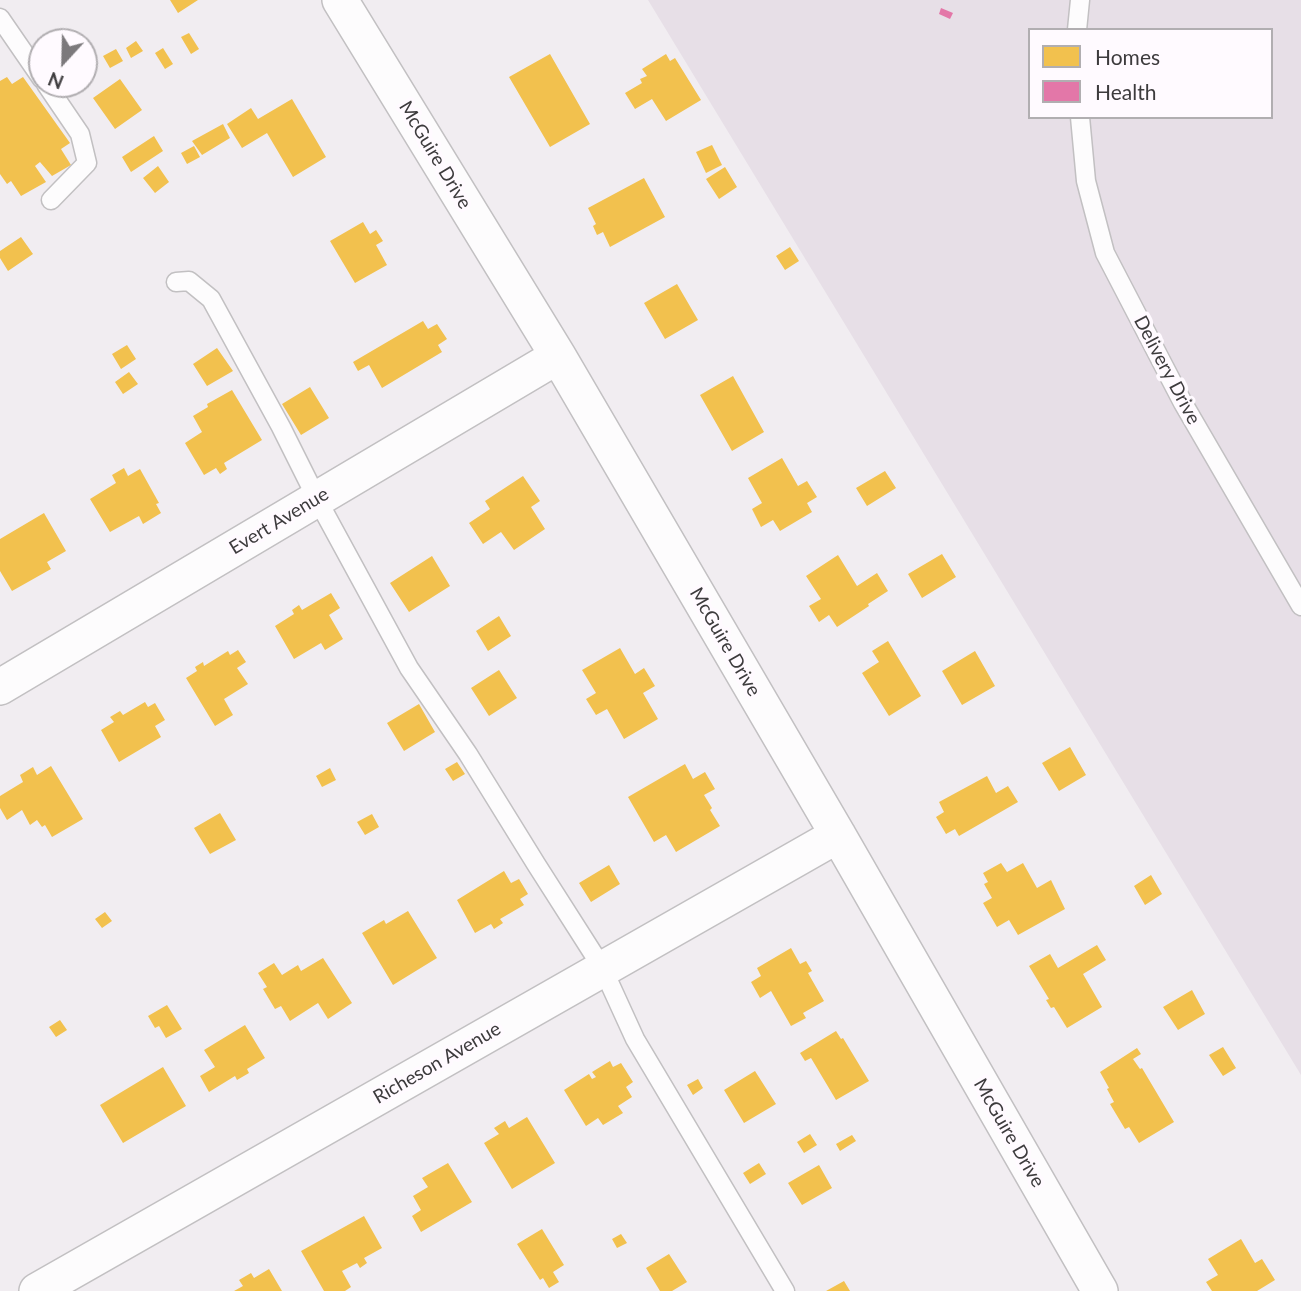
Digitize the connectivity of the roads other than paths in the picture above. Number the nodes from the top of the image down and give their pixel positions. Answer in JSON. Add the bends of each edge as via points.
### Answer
{"nodes":[{"id":1,"x":340,"y":0,"type":"edge"},
{"id":2,"x":1080,"y":0,"type":"edge"},
{"id":3,"x":0,"y":18,"type":"edge"},
{"id":4,"x":1077,"y":28,"type":"edge"},
{"id":5,"x":28,"y":59,"type":"edge"},
{"id":6,"x":56,"y":98,"type":"edge"},
{"id":7,"x":1080,"y":119,"type":"edge"},
{"id":8,"x":51,"y":200,"type":"dead end"},
{"id":9,"x":176,"y":282,"type":"dead end"},
{"id":10,"x":558,"y":356,"type":"junction"},
{"id":11,"x":317,"y":499,"type":"junction"},
{"id":12,"x":1301,"y":606,"type":"edge"},
{"id":13,"x":0,"y":687,"type":"edge"},
{"id":14,"x":838,"y":835,"type":"junction"},
{"id":15,"x":603,"y":969,"type":"junction"},
{"id":16,"x":1096,"y":1290,"type":"edge"},
{"id":17,"x":37,"y":1291,"type":"edge"},
{"id":18,"x":785,"y":1291,"type":"edge"}],
"edges":[{"from":1,"to":10,"type":"street","name":"McGuire Drive"},
{"from":2,"to":4,"type":"lane"},
{"from":3,"to":5,"type":"lane"},
{"from":6,"to":8,"type":"lane","via":[[80,134],[88,163]]},
{"from":7,"to":12,"type":"lane","name":"Delivery Drive","via":[[1086,181],[1105,253],[1183,403]]},
{"from":9,"to":11,"type":"lane","via":[[189,281],[211,299]]},
{"from":10,"to":11,"type":"street","name":"Evert Avenue"},
{"from":10,"to":14,"type":"street","name":"McGuire Drive"},
{"from":11,"to":13,"type":"street","name":"Evert Avenue"},
{"from":11,"to":15,"type":"lane","via":[[409,668]]},
{"from":14,"to":15,"type":"street","name":"Richeson Avenue"},
{"from":14,"to":16,"type":"street","name":"McGuire Drive"},
{"from":15,"to":17,"type":"street","name":"Richeson Avenue"},
{"from":15,"to":18,"type":"lane","via":[[635,1039]]}]}
